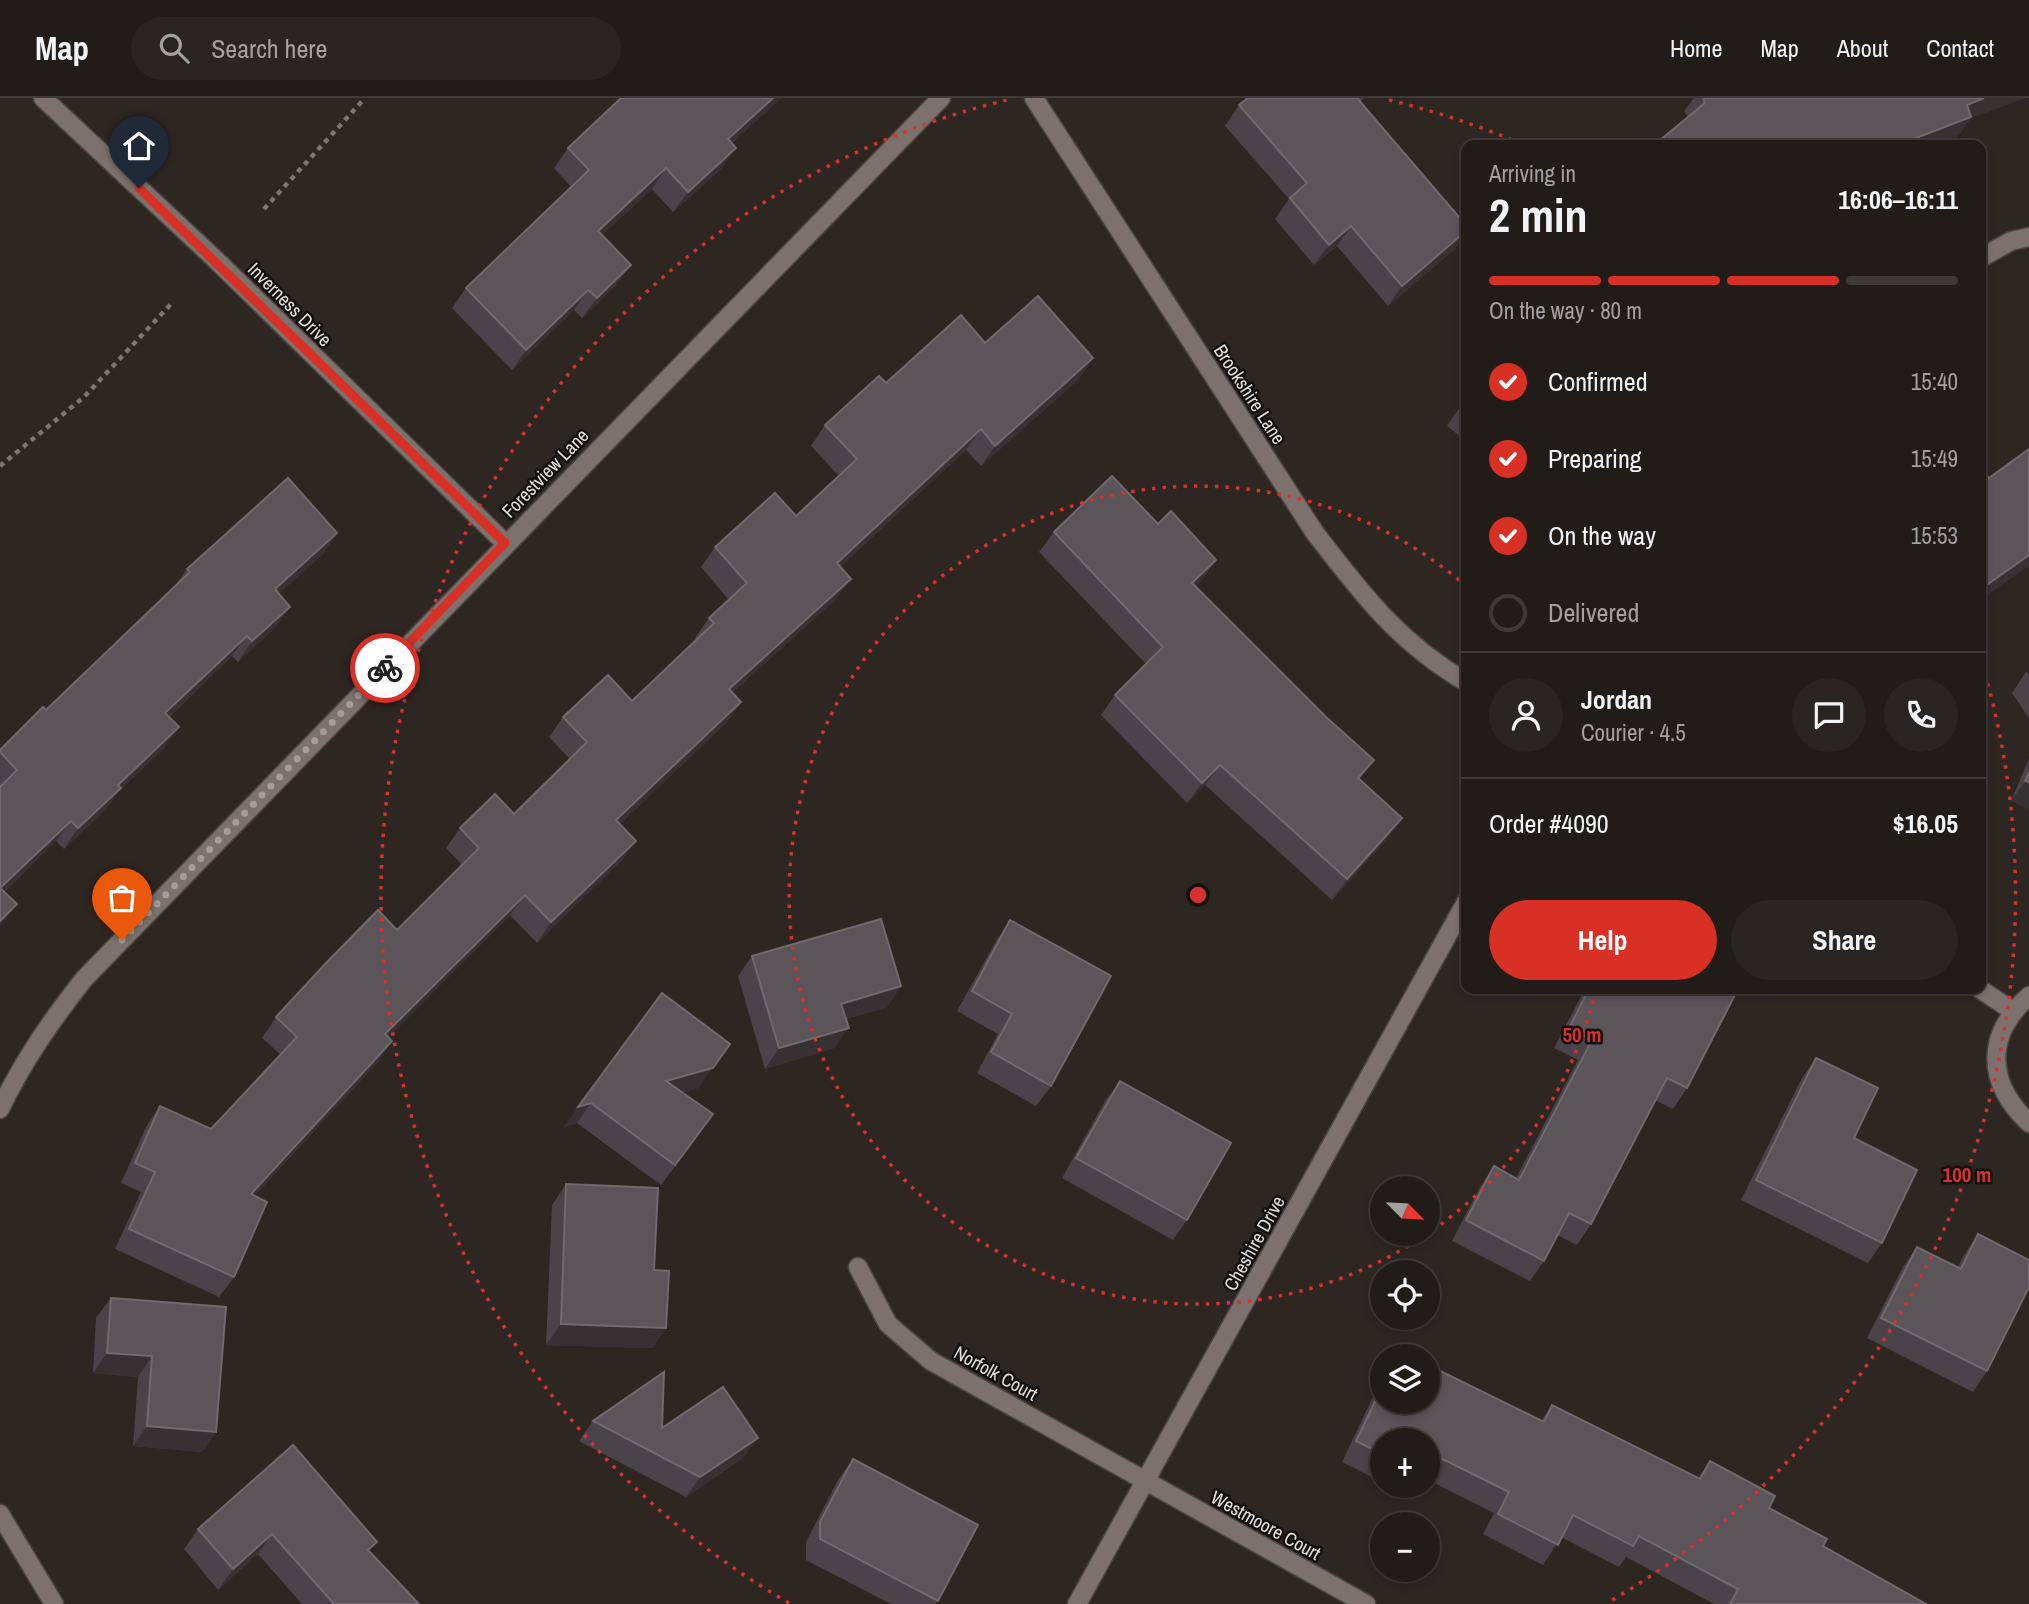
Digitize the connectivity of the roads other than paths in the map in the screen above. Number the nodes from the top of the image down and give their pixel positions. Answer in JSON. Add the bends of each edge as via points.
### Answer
{"nodes":[{"id":1,"x":43,"y":98,"type":"edge"},
{"id":2,"x":941,"y":98,"type":"edge"},
{"id":3,"x":1034,"y":98,"type":"edge"},
{"id":4,"x":2029,"y":237,"type":"edge"},
{"id":5,"x":1986,"y":255,"type":"edge"},
{"id":6,"x":505,"y":543,"type":"junction"},
{"id":7,"x":1461,"y":679,"type":"edge"},
{"id":8,"x":1461,"y":911,"type":"edge"},
{"id":9,"x":1986,"y":993,"type":"edge"},
{"id":10,"x":2029,"y":996,"type":"edge"},
{"id":11,"x":2013,"y":1011,"type":"junction"},
{"id":12,"x":0,"y":1109,"type":"edge"},
{"id":13,"x":2029,"y":1123,"type":"edge"},
{"id":14,"x":858,"y":1267,"type":"dead end"},
{"id":15,"x":1146,"y":1482,"type":"junction"},
{"id":16,"x":0,"y":1514,"type":"edge"},
{"id":17,"x":54,"y":1604,"type":"edge"},
{"id":18,"x":1077,"y":1604,"type":"edge"},
{"id":19,"x":1366,"y":1604,"type":"edge"}],
"edges":[{"from":1,"to":6,"type":"street","name":"Inverness Drive"},
{"from":2,"to":6,"type":"street","name":"Forestview Lane"},
{"from":3,"to":7,"type":"street","name":"Brookshire Lane","via":[[1315,533],[1406,641]]},
{"from":4,"to":5,"type":"street"},
{"from":6,"to":12,"type":"street","name":"Forestview Lane","via":[[84,979],[46,1027]]},
{"from":8,"to":15,"type":"street","name":"Cheshire Drive"},
{"from":9,"to":11,"type":"street"},
{"from":10,"to":11,"type":"street"},
{"from":11,"to":13,"type":"street","via":[[2000,1032],[1999,1083],[2010,1105]]},
{"from":14,"to":15,"type":"street","name":"Norfolk Court","via":[[888,1324],[931,1361]]},
{"from":15,"to":18,"type":"street","name":"Cheshire Drive"},
{"from":15,"to":19,"type":"street","name":"Westmoore Court"},
{"from":16,"to":17,"type":"street"}]}
